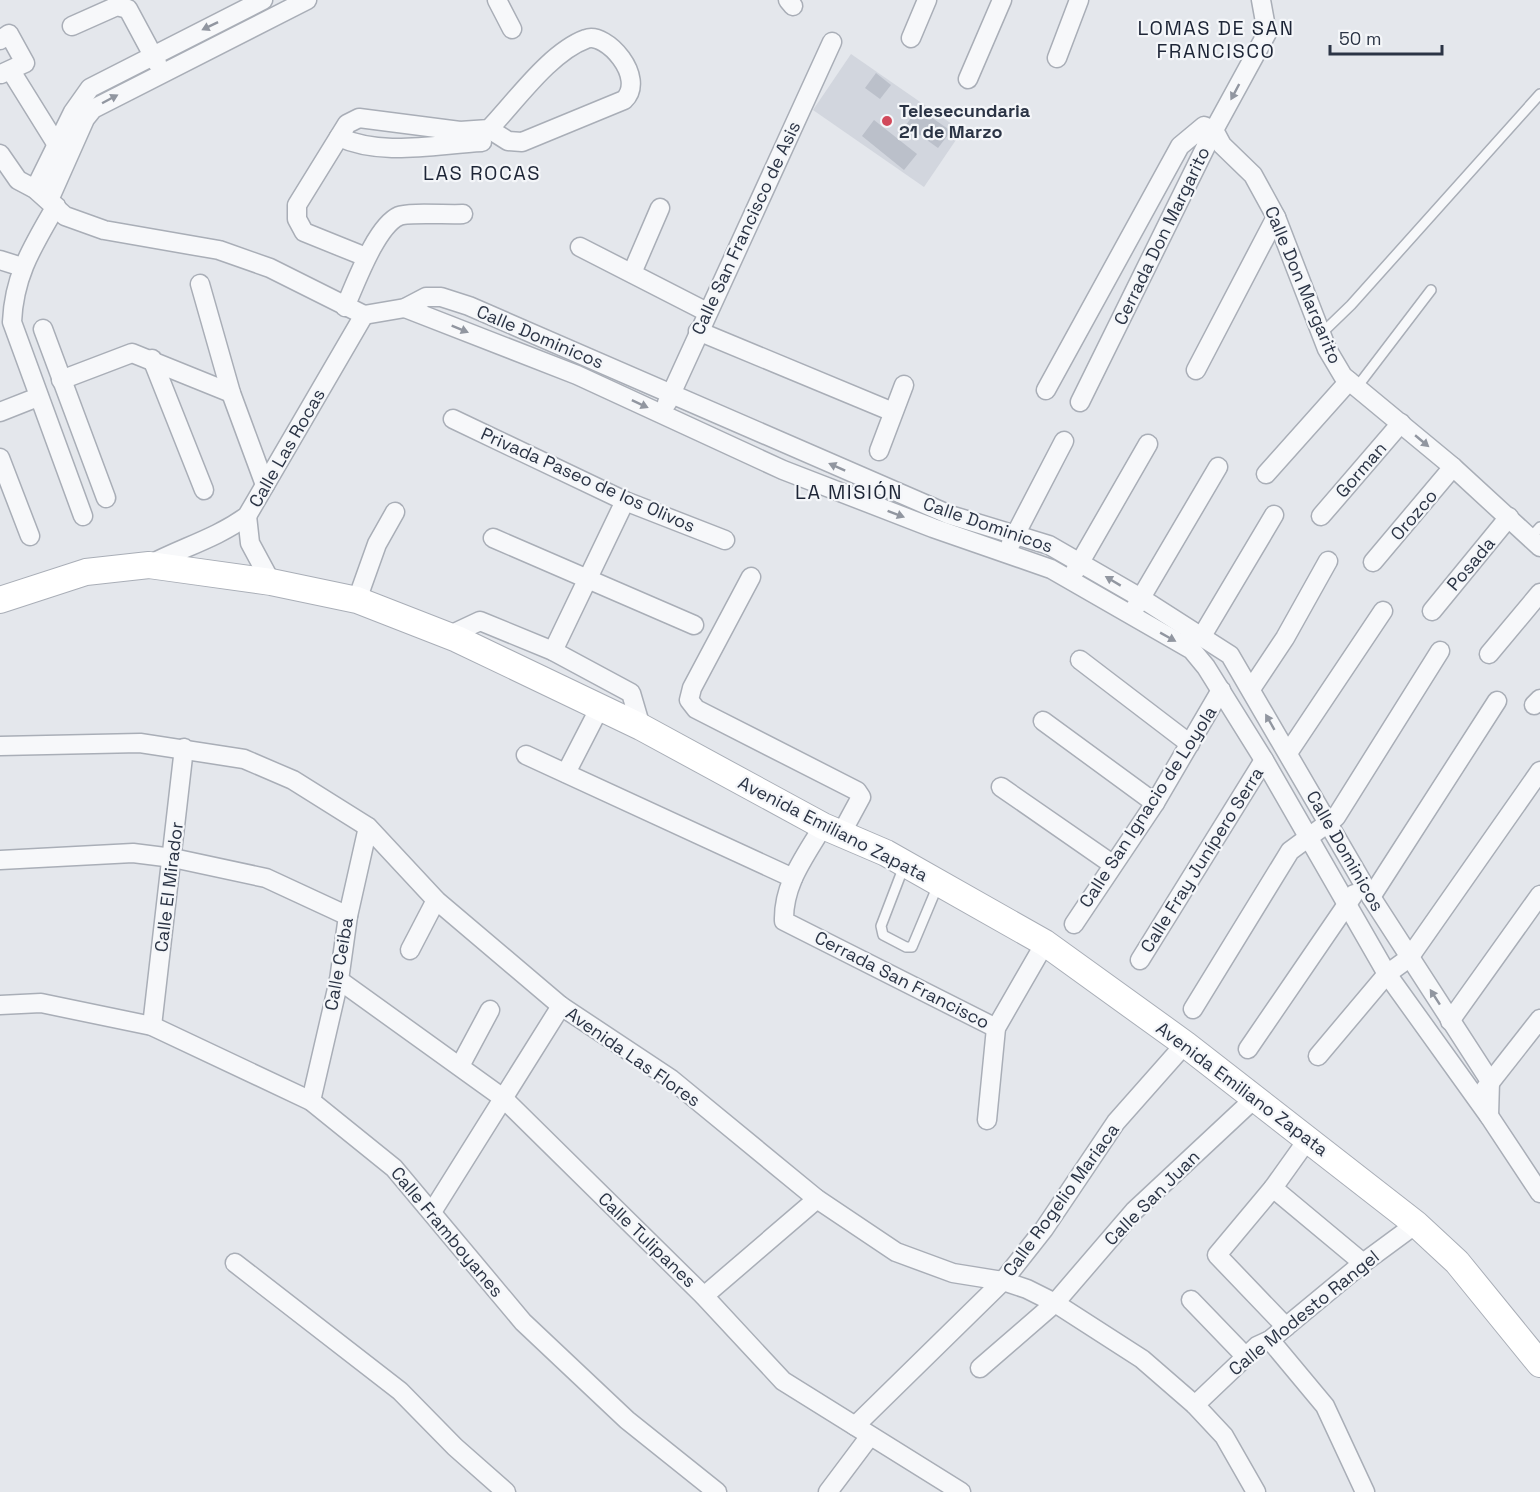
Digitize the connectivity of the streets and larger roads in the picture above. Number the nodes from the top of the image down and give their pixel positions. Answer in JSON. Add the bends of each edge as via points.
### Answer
{"nodes":[{"id":1,"x":263,"y":0,"type":"edge"},
{"id":2,"x":307,"y":0,"type":"edge"},
{"id":3,"x":497,"y":0,"type":"edge"},
{"id":4,"x":927,"y":0,"type":"edge"},
{"id":5,"x":1002,"y":0,"type":"edge"},
{"id":6,"x":1079,"y":0,"type":"edge"},
{"id":7,"x":1261,"y":0,"type":"edge"},
{"id":8,"x":276,"y":7,"type":"edge"},
{"id":9,"x":72,"y":26,"type":"dead end"},
{"id":10,"x":512,"y":30,"type":"dead end"},
{"id":11,"x":911,"y":38,"type":"dead end"},
{"id":12,"x":0,"y":40,"type":"edge"},
{"id":13,"x":831,"y":42,"type":"dead end"},
{"id":14,"x":154,"y":53,"type":"junction"},
{"id":15,"x":1057,"y":58,"type":"dead end"},
{"id":16,"x":6,"y":73,"type":"edge"},
{"id":17,"x":161,"y":73,"type":"junction"},
{"id":18,"x":968,"y":79,"type":"dead end"},
{"id":19,"x":79,"y":116,"type":"junction"},
{"id":20,"x":489,"y":129,"type":"junction"},
{"id":21,"x":1214,"y":130,"type":"junction"},
{"id":22,"x":339,"y":137,"type":"junction"},
{"id":23,"x":508,"y":141,"type":"junction"},
{"id":24,"x":64,"y":148,"type":"junction"},
{"id":25,"x":0,"y":154,"type":"edge"},
{"id":26,"x":47,"y":198,"type":"junction"},
{"id":27,"x":660,"y":208,"type":"dead end"},
{"id":28,"x":463,"y":214,"type":"dead end"},
{"id":29,"x":1276,"y":217,"type":"junction"},
{"id":30,"x":580,"y":247,"type":"dead end"},
{"id":31,"x":366,"y":257,"type":"junction"},
{"id":32,"x":0,"y":260,"type":"edge"},
{"id":33,"x":22,"y":267,"type":"junction"},
{"id":34,"x":632,"y":273,"type":"junction"},
{"id":35,"x":200,"y":284,"type":"dead end"},
{"id":36,"x":345,"y":307,"type":"junction"},
{"id":37,"x":405,"y":308,"type":"junction"},
{"id":38,"x":707,"y":312,"type":"junction"},
{"id":39,"x":364,"y":315,"type":"junction"},
{"id":40,"x":43,"y":330,"type":"dead end"},
{"id":41,"x":698,"y":331,"type":"junction"},
{"id":42,"x":152,"y":359,"type":"junction"},
{"id":43,"x":1196,"y":370,"type":"dead end"},
{"id":44,"x":61,"y":380,"type":"junction"},
{"id":45,"x":1353,"y":384,"type":"junction"},
{"id":46,"x":904,"y":385,"type":"dead end"},
{"id":47,"x":1046,"y":390,"type":"dead end"},
{"id":48,"x":231,"y":393,"type":"junction"},
{"id":49,"x":671,"y":394,"type":"junction"},
{"id":50,"x":38,"y":397,"type":"junction"},
{"id":51,"x":1080,"y":402,"type":"dead end"},
{"id":52,"x":0,"y":412,"type":"edge"},
{"id":53,"x":894,"y":412,"type":"junction"},
{"id":54,"x":662,"y":414,"type":"junction"},
{"id":55,"x":453,"y":419,"type":"dead end"},
{"id":56,"x":1401,"y":423,"type":"junction"},
{"id":57,"x":1064,"y":441,"type":"dead end"},
{"id":58,"x":1148,"y":444,"type":"dead end"},
{"id":59,"x":879,"y":450,"type":"dead end"},
{"id":60,"x":0,"y":458,"type":"edge"},
{"id":61,"x":1218,"y":467,"type":"dead end"},
{"id":62,"x":1453,"y":467,"type":"junction"},
{"id":63,"x":1266,"y":474,"type":"dead end"},
{"id":64,"x":866,"y":480,"type":"junction"},
{"id":65,"x":265,"y":485,"type":"junction"},
{"id":66,"x":204,"y":490,"type":"dead end"},
{"id":67,"x":105,"y":498,"type":"dead end"},
{"id":68,"x":858,"y":499,"type":"junction"},
{"id":69,"x":625,"y":501,"type":"junction"},
{"id":70,"x":395,"y":512,"type":"dead end"},
{"id":71,"x":1274,"y":515,"type":"dead end"},
{"id":72,"x":83,"y":516,"type":"dead end"},
{"id":73,"x":247,"y":516,"type":"junction"},
{"id":74,"x":1321,"y":516,"type":"dead end"},
{"id":75,"x":1509,"y":518,"type":"junction"},
{"id":76,"x":1015,"y":534,"type":"junction"},
{"id":77,"x":30,"y":536,"type":"dead end"},
{"id":78,"x":1537,"y":537,"type":"edge"},
{"id":79,"x":493,"y":538,"type":"dead end"},
{"id":80,"x":725,"y":540,"type":"dead end"},
{"id":81,"x":1006,"y":555,"type":"junction"},
{"id":82,"x":1328,"y":561,"type":"dead end"},
{"id":83,"x":1081,"y":562,"type":"junction"},
{"id":84,"x":1373,"y":562,"type":"dead end"},
{"id":85,"x":149,"y":565,"type":"junction"},
{"id":86,"x":751,"y":577,"type":"dead end"},
{"id":87,"x":1069,"y":580,"type":"junction"},
{"id":88,"x":586,"y":581,"type":"junction"},
{"id":89,"x":271,"y":582,"type":"junction"},
{"id":90,"x":1540,"y":593,"type":"edge"},
{"id":91,"x":1141,"y":598,"type":"junction"},
{"id":92,"x":0,"y":600,"type":"edge"},
{"id":93,"x":357,"y":600,"type":"junction"},
{"id":94,"x":1432,"y":610,"type":"dead end"},
{"id":95,"x":1383,"y":611,"type":"dead end"},
{"id":96,"x":1130,"y":615,"type":"junction"},
{"id":97,"x":694,"y":625,"type":"dead end"},
{"id":98,"x":448,"y":636,"type":"junction"},
{"id":99,"x":1202,"y":636,"type":"junction"},
{"id":100,"x":553,"y":651,"type":"junction"},
{"id":101,"x":1440,"y":651,"type":"dead end"},
{"id":102,"x":1489,"y":654,"type":"dead end"},
{"id":103,"x":1080,"y":660,"type":"dead end"},
{"id":104,"x":1251,"y":689,"type":"junction"},
{"id":105,"x":1221,"y":690,"type":"junction"},
{"id":106,"x":1497,"y":701,"type":"dead end"},
{"id":107,"x":600,"y":707,"type":"junction"},
{"id":108,"x":1043,"y":721,"type":"dead end"},
{"id":109,"x":641,"y":727,"type":"junction"},
{"id":110,"x":1191,"y":744,"type":"junction"},
{"id":111,"x":0,"y":746,"type":"edge"},
{"id":112,"x":184,"y":748,"type":"junction"},
{"id":113,"x":1288,"y":753,"type":"junction"},
{"id":114,"x":526,"y":755,"type":"dead end"},
{"id":115,"x":1264,"y":760,"type":"junction"},
{"id":116,"x":1540,"y":771,"type":"edge"},
{"id":117,"x":566,"y":773,"type":"junction"},
{"id":118,"x":1001,"y":787,"type":"dead end"},
{"id":119,"x":1155,"y":803,"type":"junction"},
{"id":120,"x":1329,"y":825,"type":"junction"},
{"id":121,"x":368,"y":827,"type":"junction"},
{"id":122,"x":832,"y":830,"type":"junction"},
{"id":123,"x":1308,"y":835,"type":"junction"},
{"id":124,"x":173,"y":858,"type":"junction"},
{"id":125,"x":0,"y":860,"type":"edge"},
{"id":126,"x":1112,"y":864,"type":"junction"},
{"id":127,"x":793,"y":878,"type":"junction"},
{"id":128,"x":1367,"y":890,"type":"junction"},
{"id":129,"x":1540,"y":895,"type":"edge"},
{"id":130,"x":436,"y":900,"type":"junction"},
{"id":131,"x":1347,"y":902,"type":"junction"},
{"id":132,"x":348,"y":916,"type":"junction"},
{"id":133,"x":1074,"y":924,"type":"dead end"},
{"id":134,"x":1045,"y":943,"type":"junction"},
{"id":135,"x":410,"y":950,"type":"dead end"},
{"id":136,"x":1409,"y":958,"type":"junction"},
{"id":137,"x":1140,"y":960,"type":"dead end"},
{"id":138,"x":1387,"y":974,"type":"junction"},
{"id":139,"x":339,"y":980,"type":"junction"},
{"id":140,"x":0,"y":1005,"type":"edge"},
{"id":141,"x":561,"y":1006,"type":"junction"},
{"id":142,"x":1193,"y":1009,"type":"dead end"},
{"id":143,"x":490,"y":1010,"type":"dead end"},
{"id":144,"x":1540,"y":1019,"type":"edge"},
{"id":145,"x":1450,"y":1021,"type":"junction"},
{"id":146,"x":152,"y":1026,"type":"junction"},
{"id":147,"x":996,"y":1028,"type":"junction"},
{"id":148,"x":1185,"y":1044,"type":"junction"},
{"id":149,"x":1248,"y":1049,"type":"dead end"},
{"id":150,"x":1318,"y":1056,"type":"dead end"},
{"id":151,"x":460,"y":1066,"type":"junction"},
{"id":152,"x":1490,"y":1081,"type":"junction"},
{"id":153,"x":503,"y":1098,"type":"junction"},
{"id":154,"x":1254,"y":1099,"type":"junction"},
{"id":155,"x":1477,"y":1100,"type":"junction"},
{"id":156,"x":310,"y":1101,"type":"junction"},
{"id":157,"x":1490,"y":1116,"type":"junction"},
{"id":158,"x":987,"y":1120,"type":"dead end"},
{"id":159,"x":1308,"y":1139,"type":"junction"},
{"id":160,"x":1273,"y":1188,"type":"junction"},
{"id":161,"x":1540,"y":1192,"type":"edge"},
{"id":162,"x":817,"y":1199,"type":"junction"},
{"id":163,"x":432,"y":1212,"type":"junction"},
{"id":164,"x":1416,"y":1224,"type":"junction"},
{"id":165,"x":235,"y":1263,"type":"dead end"},
{"id":166,"x":1363,"y":1263,"type":"junction"},
{"id":167,"x":1003,"y":1281,"type":"junction"},
{"id":168,"x":704,"y":1296,"type":"junction"},
{"id":169,"x":1191,"y":1300,"type":"dead end"},
{"id":170,"x":1055,"y":1303,"type":"junction"},
{"id":171,"x":1286,"y":1327,"type":"junction"},
{"id":172,"x":1270,"y":1340,"type":"junction"},
{"id":173,"x":1246,"y":1357,"type":"junction"},
{"id":174,"x":1540,"y":1364,"type":"edge"},
{"id":175,"x":980,"y":1368,"type":"dead end"},
{"id":176,"x":1195,"y":1405,"type":"junction"},
{"id":177,"x":863,"y":1431,"type":"junction"},
{"id":178,"x":506,"y":1492,"type":"edge"},
{"id":179,"x":717,"y":1492,"type":"edge"},
{"id":180,"x":828,"y":1492,"type":"edge"},
{"id":181,"x":961,"y":1492,"type":"edge"},
{"id":182,"x":1256,"y":1492,"type":"edge"},
{"id":183,"x":1365,"y":1492,"type":"edge"}],
"edges":[{"from":1,"to":14,"type":"street","one_way":true},
{"from":2,"to":8,"type":"street"},
{"from":3,"to":10,"type":"street"},
{"from":4,"to":11,"type":"street"},
{"from":5,"to":18,"type":"street"},
{"from":6,"to":15,"type":"street"},
{"from":7,"to":21,"type":"street","one_way":true,"via":[[1267,33]]},
{"from":8,"to":17,"type":"street"},
{"from":9,"to":14,"type":"street","via":[[117,6],[128,9]]},
{"from":12,"to":16,"type":"street","via":[[9,34],[25,63]]},
{"from":13,"to":38,"type":"street","name":"Calle San Francisco de Asis"},
{"from":14,"to":17,"type":"street"},
{"from":14,"to":19,"type":"street","via":[[90,88]]},
{"from":16,"to":24,"type":"street"},
{"from":19,"to":17,"type":"street","one_way":true},
{"from":19,"to":24,"type":"street"},
{"from":20,"to":22,"type":"street","via":[[460,131],[360,118],[347,124]]},
{"from":20,"to":23,"type":"street"},
{"from":20,"to":23,"type":"street","via":[[546,68],[588,38],[596,36],[604,41],[630,72],[631,94],[624,100],[522,142]]},
{"from":21,"to":29,"type":"street","name":"Calle Don Margarito","via":[[1222,145],[1253,175]]},
{"from":21,"to":47,"type":"street","name":"Cerrada Don Margarito","via":[[1204,126],[1180,146]]},
{"from":21,"to":51,"type":"street","name":"Cerrada Don Margarito"},
{"from":22,"to":23,"type":"street","via":[[355,144],[422,148]]},
{"from":22,"to":31,"type":"street","via":[[297,205],[297,219],[304,232]]},
{"from":24,"to":26,"type":"street"},
{"from":25,"to":26,"type":"street","via":[[18,180]]},
{"from":26,"to":33,"type":"street"},
{"from":26,"to":36,"type":"street","via":[[65,216],[104,230],[219,250],[270,268]]},
{"from":27,"to":34,"type":"street"},
{"from":28,"to":31,"type":"street","via":[[399,216]]},
{"from":29,"to":43,"type":"street"},
{"from":29,"to":45,"type":"street","name":"Calle Don Margarito","via":[[1321,334],[1343,376]]},
{"from":30,"to":34,"type":"street"},
{"from":31,"to":36,"type":"street"},
{"from":32,"to":33,"type":"street"},
{"from":33,"to":50,"type":"street","via":[[13,297],[12,322]]},
{"from":34,"to":38,"type":"street"},
{"from":35,"to":48,"type":"street"},
{"from":36,"to":39,"type":"street"},
{"from":37,"to":39,"type":"street","name":"Calle Dominicos"},
{"from":37,"to":49,"type":"street","name":"Calle Dominicos","via":[[426,297],[441,297]]},
{"from":37,"to":54,"type":"street","name":"Calle Dominicos","one_way":true,"via":[[577,375]]},
{"from":38,"to":41,"type":"street","name":"Calle San Francisco de Asis"},
{"from":39,"to":65,"type":"street","name":"Calle Las Rocas"},
{"from":40,"to":44,"type":"street"},
{"from":41,"to":49,"type":"street","name":"Calle San Francisco de Asis"},
{"from":41,"to":53,"type":"street"},
{"from":42,"to":44,"type":"street","via":[[132,353]]},
{"from":42,"to":48,"type":"street"},
{"from":42,"to":66,"type":"street"},
{"from":44,"to":67,"type":"street"},
{"from":45,"to":56,"type":"street","name":"Calle Don Margarito"},
{"from":45,"to":63,"type":"street"},
{"from":46,"to":53,"type":"street"},
{"from":48,"to":65,"type":"street"},
{"from":49,"to":54,"type":"street","name":"Calle San Francisco de Asis"},
{"from":64,"to":49,"type":"street","name":"Calle Dominicos","one_way":true},
{"from":50,"to":52,"type":"street"},
{"from":50,"to":72,"type":"street"},
{"from":53,"to":59,"type":"street"},
{"from":54,"to":68,"type":"street","name":"Calle Dominicos","via":[[783,470]]},
{"from":55,"to":69,"type":"street","name":"Privada Paseo de los Olivos"},
{"from":56,"to":62,"type":"street","name":"Calle Don Margarito","one_way":true},
{"from":56,"to":74,"type":"street","name":"Gorman"},
{"from":57,"to":76,"type":"street"},
{"from":58,"to":83,"type":"street"},
{"from":60,"to":77,"type":"street"},
{"from":61,"to":91,"type":"street"},
{"from":62,"to":75,"type":"street","name":"Calle Don Margarito"},
{"from":62,"to":84,"type":"street","name":"Orozco"},
{"from":64,"to":68,"type":"street"},
{"from":64,"to":76,"type":"street","name":"Calle Dominicos","via":[[950,515]]},
{"from":65,"to":73,"type":"street","name":"Calle Las Rocas"},
{"from":68,"to":81,"type":"street","name":"Calle Dominicos","one_way":true},
{"from":69,"to":80,"type":"street","name":"Privada Paseo de los Olivos"},
{"from":69,"to":88,"type":"street"},
{"from":70,"to":93,"type":"street","via":[[377,544]]},
{"from":71,"to":99,"type":"street"},
{"from":73,"to":85,"type":"street","name":"Calle Las Rocas","via":[[222,534]]},
{"from":73,"to":89,"type":"street","via":[[250,543]]},
{"from":75,"to":78,"type":"street","name":"Calle Don Margarito"},
{"from":75,"to":94,"type":"street","name":"Posada"},
{"from":76,"to":81,"type":"street"},
{"from":76,"to":83,"type":"street","name":"Calle Dominicos","via":[[1049,545]]},
{"from":79,"to":88,"type":"street"},
{"from":81,"to":87,"type":"street","name":"Calle Dominicos","via":[[1051,569]]},
{"from":82,"to":104,"type":"street"},
{"from":83,"to":87,"type":"street"},
{"from":91,"to":83,"type":"street","name":"Calle Dominicos","one_way":true},
{"from":85,"to":89,"type":"main road","name":"Avenida Emiliano Zapata"},
{"from":85,"to":92,"type":"main road","name":"Avenida Emiliano Zapata","via":[[86,572]]},
{"from":86,"to":122,"type":"street","via":[[689,700],[696,709],[857,791],[859,803]]},
{"from":87,"to":96,"type":"street","name":"Calle Dominicos"},
{"from":88,"to":97,"type":"street"},
{"from":88,"to":100,"type":"street"},
{"from":89,"to":93,"type":"main road","name":"Avenida Emiliano Zapata"},
{"from":90,"to":102,"type":"street"},
{"from":91,"to":96,"type":"street"},
{"from":91,"to":99,"type":"street","name":"Calle Dominicos"},
{"from":93,"to":98,"type":"main road","name":"Avenida Emiliano Zapata"},
{"from":95,"to":113,"type":"street"},
{"from":96,"to":105,"type":"street","name":"Calle Dominicos","one_way":true,"via":[[1192,650]]},
{"from":98,"to":100,"type":"street","via":[[480,621]]},
{"from":98,"to":107,"type":"main road","name":"Avenida Emiliano Zapata"},
{"from":99,"to":104,"type":"street","name":"Calle Dominicos","via":[[1230,655]]},
{"from":100,"to":109,"type":"street","via":[[631,693]]},
{"from":101,"to":120,"type":"street"},
{"from":103,"to":110,"type":"street"},
{"from":113,"to":104,"type":"street","name":"Calle Dominicos","one_way":true},
{"from":105,"to":110,"type":"street","name":"Calle San Ignacio de Loyola"},
{"from":105,"to":115,"type":"street","name":"Calle Dominicos"},
{"from":106,"to":128,"type":"street"},
{"from":107,"to":109,"type":"main road","name":"Avenida Emiliano Zapata"},
{"from":107,"to":117,"type":"street"},
{"from":108,"to":119,"type":"street"},
{"from":109,"to":122,"type":"main road","name":"Avenida Emiliano Zapata"},
{"from":110,"to":119,"type":"street","name":"Calle San Ignacio de Loyola"},
{"from":111,"to":112,"type":"street","name":"Avenida Las Flores","via":[[140,743]]},
{"from":112,"to":121,"type":"street","name":"Avenida Las Flores","via":[[244,759],[273,771]]},
{"from":112,"to":124,"type":"street","name":"Calle El Mirador"},
{"from":113,"to":120,"type":"street","name":"Calle Dominicos"},
{"from":114,"to":117,"type":"street"},
{"from":115,"to":123,"type":"street","name":"Calle Dominicos"},
{"from":115,"to":137,"type":"street","name":"Calle Fray Junípero Serra"},
{"from":116,"to":136,"type":"street"},
{"from":117,"to":127,"type":"street"},
{"from":118,"to":126,"type":"street"},
{"from":119,"to":126,"type":"street","name":"Calle San Ignacio de Loyola"},
{"from":120,"to":123,"type":"street"},
{"from":120,"to":128,"type":"street","name":"Calle Dominicos"},
{"from":121,"to":130,"type":"street","name":"Avenida Las Flores"},
{"from":121,"to":132,"type":"street","name":"Calle Ceiba"},
{"from":122,"to":127,"type":"street"},
{"from":122,"to":134,"type":"main road","name":"Avenida Emiliano Zapata","via":[[905,864]]},
{"from":123,"to":131,"type":"street","name":"Calle Dominicos"},
{"from":123,"to":142,"type":"street","via":[[1290,851]]},
{"from":124,"to":125,"type":"street","via":[[133,853]]},
{"from":124,"to":132,"type":"street","via":[[266,878]]},
{"from":124,"to":146,"type":"street","name":"Calle El Mirador"},
{"from":126,"to":133,"type":"street","name":"Calle San Ignacio de Loyola"},
{"from":127,"to":147,"type":"street","name":"Cerrada San Francisco","via":[[784,901],[784,921]]},
{"from":128,"to":131,"type":"street"},
{"from":128,"to":136,"type":"street","name":"Calle Dominicos"},
{"from":129,"to":145,"type":"street"},
{"from":130,"to":135,"type":"street"},
{"from":130,"to":141,"type":"street","name":"Avenida Las Flores"},
{"from":131,"to":138,"type":"street","name":"Calle Dominicos"},
{"from":131,"to":149,"type":"street"},
{"from":132,"to":139,"type":"street","name":"Calle Ceiba"},
{"from":134,"to":147,"type":"street","name":"Cerrada San Francisco"},
{"from":134,"to":148,"type":"main road","name":"Avenida Emiliano Zapata"},
{"from":136,"to":138,"type":"street"},
{"from":145,"to":136,"type":"street","name":"Calle Dominicos","one_way":true},
{"from":138,"to":150,"type":"street"},
{"from":138,"to":155,"type":"street","name":"Calle Dominicos"},
{"from":139,"to":151,"type":"street","name":"Calle Tulipanes"},
{"from":139,"to":156,"type":"street","name":"Calle Ceiba"},
{"from":140,"to":146,"type":"street","name":"Calle Framboyanes","via":[[41,1003]]},
{"from":141,"to":153,"type":"street"},
{"from":141,"to":162,"type":"street","name":"Avenida Las Flores","via":[[670,1079]]},
{"from":143,"to":151,"type":"street"},
{"from":144,"to":152,"type":"street"},
{"from":145,"to":152,"type":"street","name":"Calle Dominicos"},
{"from":146,"to":156,"type":"street","name":"Calle Framboyanes"},
{"from":147,"to":158,"type":"street"},
{"from":148,"to":154,"type":"main road","name":"Avenida Emiliano Zapata"},
{"from":148,"to":167,"type":"street","name":"Calle Rogelio Mariaca","via":[[1116,1122],[1044,1229]]},
{"from":151,"to":153,"type":"street","name":"Calle Tulipanes"},
{"from":152,"to":155,"type":"street"},
{"from":152,"to":157,"type":"street"},
{"from":153,"to":163,"type":"street"},
{"from":153,"to":168,"type":"street","name":"Calle Tulipanes"},
{"from":154,"to":159,"type":"main road","name":"Avenida Emiliano Zapata"},
{"from":154,"to":170,"type":"street","name":"Calle San Juan","via":[[1134,1211]]},
{"from":155,"to":157,"type":"street","name":"Calle Dominicos"},
{"from":156,"to":163,"type":"street","name":"Calle Framboyanes","via":[[394,1168]]},
{"from":157,"to":161,"type":"street","name":"Calle Dominicos"},
{"from":159,"to":160,"type":"street"},
{"from":159,"to":164,"type":"main road","name":"Avenida Emiliano Zapata"},
{"from":160,"to":166,"type":"street"},
{"from":160,"to":171,"type":"street","via":[[1217,1255]]},
{"from":162,"to":167,"type":"street","name":"Avenida Las Flores","via":[[912,1260],[953,1273]]},
{"from":162,"to":168,"type":"street"},
{"from":163,"to":179,"type":"street","name":"Calle Framboyanes","via":[[523,1322],[627,1420]]},
{"from":164,"to":166,"type":"street","name":"Calle Modesto Rangel"},
{"from":164,"to":174,"type":"main road","name":"Avenida Emiliano Zapata","via":[[1457,1262]]},
{"from":165,"to":178,"type":"street","via":[[400,1390]]},
{"from":166,"to":171,"type":"street","name":"Calle Modesto Rangel"},
{"from":167,"to":170,"type":"street","name":"Avenida Las Flores"},
{"from":167,"to":177,"type":"street","name":"Calle Rogelio Mariaca"},
{"from":168,"to":177,"type":"street","name":"Calle Tulipanes","via":[[783,1381]]},
{"from":169,"to":173,"type":"street"},
{"from":170,"to":175,"type":"street","name":"Calle San Juan"},
{"from":170,"to":176,"type":"street","name":"Avenida Las Flores","via":[[1142,1359]]},
{"from":171,"to":172,"type":"street","name":"Calle Modesto Rangel"},
{"from":172,"to":173,"type":"street","name":"Calle Modesto Rangel"},
{"from":172,"to":183,"type":"street","via":[[1325,1406]]},
{"from":173,"to":176,"type":"street","name":"Calle Modesto Rangel"},
{"from":176,"to":182,"type":"street","name":"Avenida Las Flores","via":[[1224,1436]]},
{"from":177,"to":180,"type":"street","name":"Calle Rogelio Mariaca"},
{"from":177,"to":181,"type":"street","name":"Calle Tulipanes"}]}
